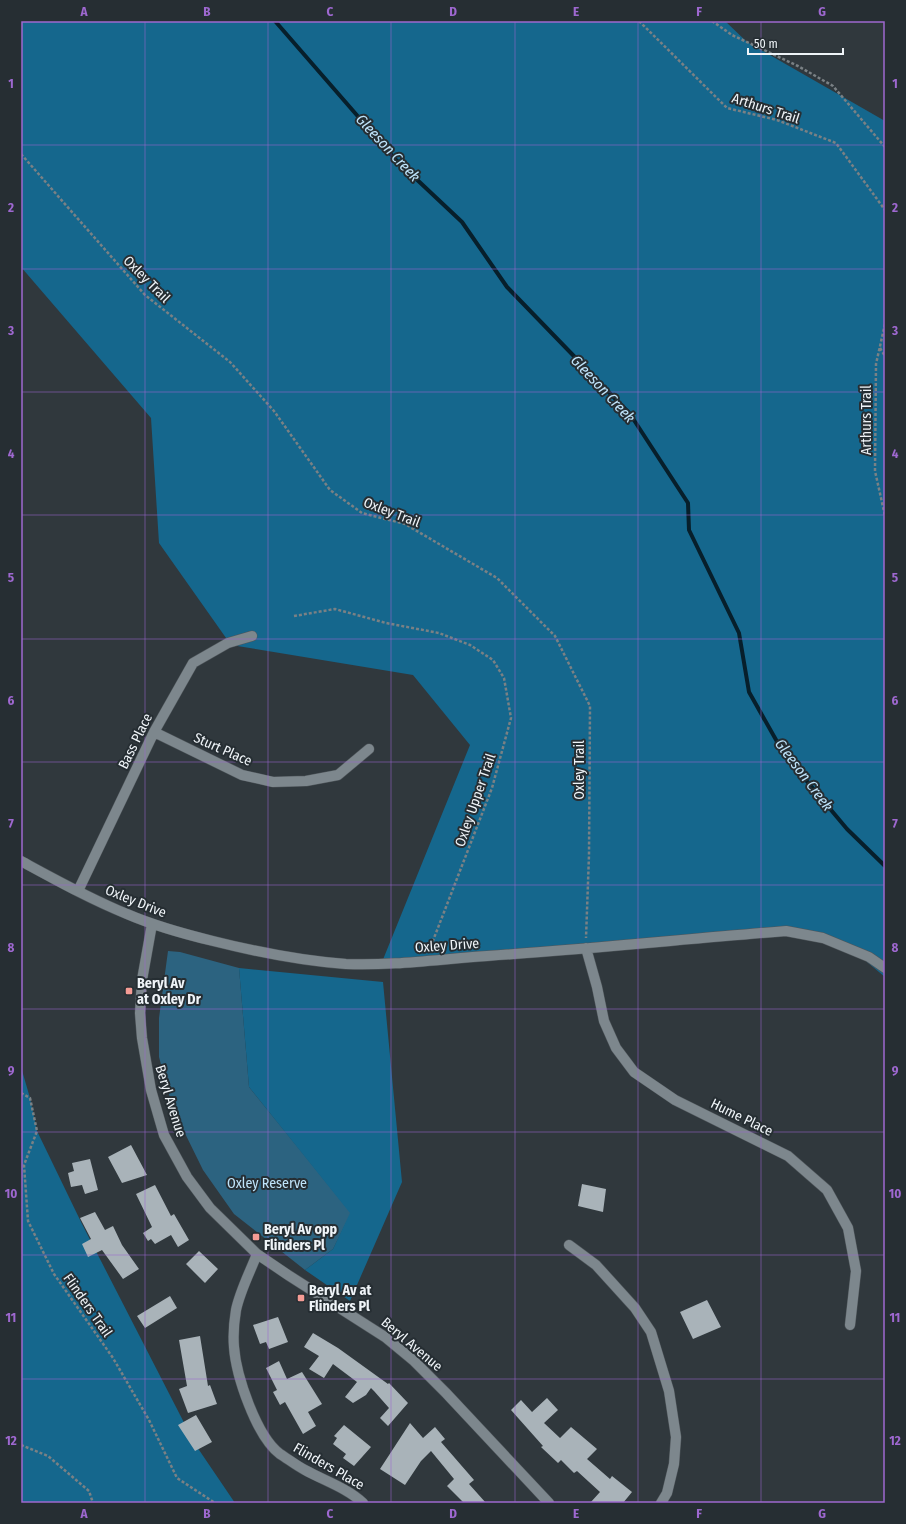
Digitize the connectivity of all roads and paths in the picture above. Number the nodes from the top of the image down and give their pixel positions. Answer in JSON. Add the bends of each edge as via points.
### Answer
{"nodes":[{"id":1,"x":639,"y":21,"type":"edge"},
{"id":2,"x":712,"y":21,"type":"edge"},
{"id":3,"x":885,"y":148,"type":"edge"},
{"id":4,"x":21,"y":154,"type":"edge"},
{"id":5,"x":885,"y":210,"type":"edge"},
{"id":6,"x":885,"y":324,"type":"edge"},
{"id":7,"x":880,"y":348,"type":"junction"},
{"id":8,"x":885,"y":356,"type":"edge"},
{"id":9,"x":885,"y":516,"type":"edge"},
{"id":10,"x":294,"y":616,"type":"dead end"},
{"id":11,"x":252,"y":636,"type":"dead end"},
{"id":12,"x":154,"y":732,"type":"junction"},
{"id":13,"x":369,"y":749,"type":"dead end"},
{"id":14,"x":21,"y":861,"type":"edge"},
{"id":15,"x":78,"y":891,"type":"junction"},
{"id":16,"x":152,"y":924,"type":"junction"},
{"id":17,"x":586,"y":948,"type":"junction"},
{"id":18,"x":425,"y":960,"type":"junction"},
{"id":19,"x":885,"y":968,"type":"edge"},
{"id":20,"x":21,"y":1093,"type":"edge"},
{"id":21,"x":570,"y":1245,"type":"dead end"},
{"id":22,"x":257,"y":1254,"type":"junction"},
{"id":23,"x":850,"y":1325,"type":"dead end"},
{"id":24,"x":21,"y":1445,"type":"edge"},
{"id":25,"x":93,"y":1503,"type":"edge"},
{"id":26,"x":215,"y":1503,"type":"edge"},
{"id":27,"x":363,"y":1503,"type":"edge"},
{"id":28,"x":549,"y":1503,"type":"edge"},
{"id":29,"x":661,"y":1503,"type":"edge"}],
"edges":[{"from":1,"to":5,"type":"path","name":"Arthurs Trail","via":[[727,108],[777,120],[836,143]]},
{"from":2,"to":3,"type":"path","via":[[732,35],[798,66],[833,86]]},
{"from":4,"to":17,"type":"path","name":"Oxley Trail","via":[[145,295],[230,362],[274,411],[330,490],[362,513],[405,524],[497,578],[555,636],[590,706]]},
{"from":6,"to":7,"type":"path","name":"Arthurs Trail"},
{"from":7,"to":8,"type":"path"},
{"from":7,"to":9,"type":"path","name":"Arthurs Trail","via":[[876,364],[875,471]]},
{"from":10,"to":18,"type":"path","name":"Oxley Upper Trail","via":[[335,609],[386,623],[439,633],[470,645],[493,660],[504,678],[511,718],[492,788]]},
{"from":11,"to":12,"type":"street","name":"Bass Place","via":[[228,644],[193,663]]},
{"from":12,"to":13,"type":"street","name":"Sturt Place","via":[[242,775],[273,782],[306,781],[338,776]]},
{"from":12,"to":15,"type":"street","name":"Bass Place"},
{"from":14,"to":15,"type":"street","name":"Oxley Drive"},
{"from":15,"to":16,"type":"street","name":"Oxley Drive"},
{"from":16,"to":18,"type":"street","name":"Oxley Drive","via":[[249,950],[303,959],[347,964]]},
{"from":16,"to":22,"type":"street","name":"Beryl Avenue","via":[[141,987],[142,1038],[151,1090],[164,1135],[187,1177],[210,1208]]},
{"from":17,"to":18,"type":"street","name":"Oxley Drive"},
{"from":17,"to":19,"type":"street","name":"Oxley Drive","via":[[786,931],[823,938],[869,957]]},
{"from":17,"to":23,"type":"street","name":"Hume Place","via":[[604,1021],[616,1048],[634,1072],[675,1100],[788,1156],[827,1190],[848,1228],[856,1271]]},
{"from":20,"to":26,"type":"path","name":"Flinders Trail","via":[[30,1098],[37,1131],[24,1165],[28,1221],[54,1274],[113,1358],[137,1399],[177,1478]]},
{"from":21,"to":29,"type":"street","via":[[596,1265],[635,1308],[651,1332],[669,1391],[676,1437],[674,1464],[667,1493]]},
{"from":22,"to":27,"type":"street","name":"Flinders Place","via":[[242,1289],[234,1330],[234,1347],[250,1409],[278,1452],[304,1470],[354,1494]]},
{"from":22,"to":28,"type":"street","name":"Beryl Avenue","via":[[385,1337],[414,1361]]},
{"from":24,"to":25,"type":"path","via":[[48,1456],[90,1491]]}]}
